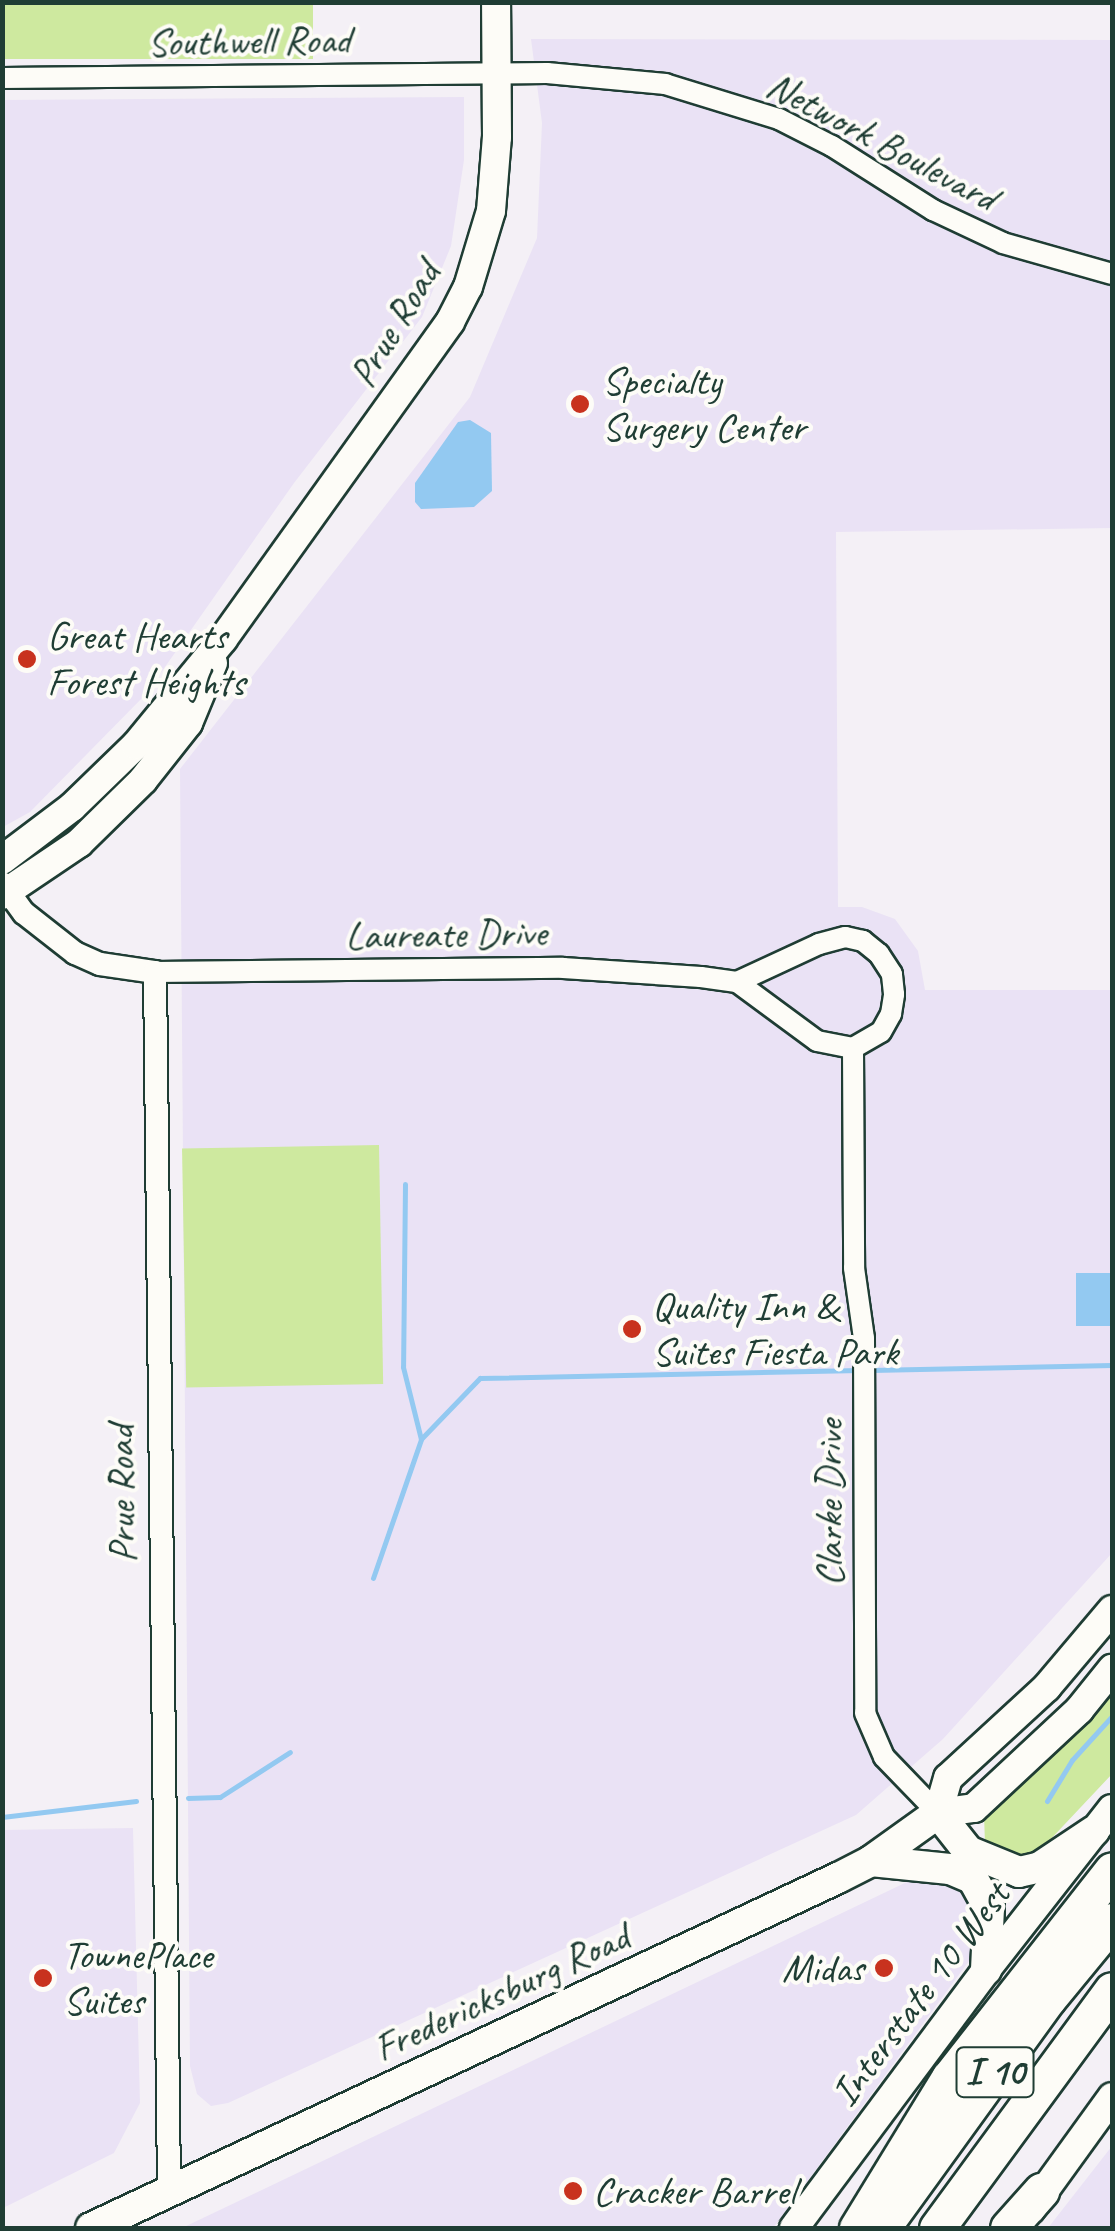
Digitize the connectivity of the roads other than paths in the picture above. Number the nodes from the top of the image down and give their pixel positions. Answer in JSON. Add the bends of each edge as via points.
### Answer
{"nodes":[{"id":1,"x":496,"y":2,"type":"edge"},
{"id":2,"x":497,"y":73,"type":"junction"},
{"id":3,"x":2,"y":78,"type":"edge"},
{"id":4,"x":1112,"y":274,"type":"edge"},
{"id":5,"x":223,"y":639,"type":"junction"},
{"id":6,"x":2,"y":860,"type":"edge"},
{"id":7,"x":4,"y":890,"type":"edge"},
{"id":8,"x":155,"y":972,"type":"junction"},
{"id":9,"x":737,"y":982,"type":"junction"},
{"id":10,"x":854,"y":1048,"type":"junction"},
{"id":11,"x":1112,"y":1610,"type":"edge"},
{"id":12,"x":1112,"y":1669,"type":"edge"},
{"id":13,"x":938,"y":1814,"type":"junction"},
{"id":14,"x":1103,"y":1820,"type":"edge"},
{"id":15,"x":871,"y":1861,"type":"junction"},
{"id":16,"x":971,"y":1865,"type":"junction"},
{"id":17,"x":1112,"y":1870,"type":"edge"},
{"id":18,"x":1112,"y":1921,"type":"edge"},
{"id":19,"x":986,"y":1970,"type":"junction"},
{"id":20,"x":1112,"y":1990,"type":"edge"},
{"id":21,"x":1112,"y":2097,"type":"edge"},
{"id":22,"x":169,"y":2190,"type":"junction"},
{"id":23,"x":1041,"y":2191,"type":"junction"},
{"id":24,"x":91,"y":2228,"type":"edge"},
{"id":25,"x":794,"y":2228,"type":"edge"},
{"id":26,"x":857,"y":2228,"type":"edge"},
{"id":27,"x":882,"y":2228,"type":"edge"},
{"id":28,"x":937,"y":2228,"type":"edge"},
{"id":29,"x":1008,"y":2228,"type":"edge"},
{"id":30,"x":1020,"y":2228,"type":"edge"}],
"edges":[{"from":1,"to":2,"type":"main road","name":"Prue Road"},
{"from":2,"to":3,"type":"street","name":"Southwell Road"},
{"from":2,"to":4,"type":"street","name":"Network Boulevard","via":[[606,76],[723,99],[832,146],[932,210],[1003,243]]},
{"from":2,"to":5,"type":"main road","name":"Prue Road","via":[[491,211],[468,287],[429,356]]},
{"from":5,"to":6,"type":"main road","name":"Prue Road","via":[[104,778]]},
{"from":5,"to":7,"type":"main road","name":"Prue Road","via":[[175,744],[79,843]]},
{"from":7,"to":8,"type":"street","name":"Prue Road","via":[[75,953]]},
{"from":8,"to":9,"type":"street","name":"Laureate Drive","via":[[563,968]]},
{"from":8,"to":22,"type":"street","name":"Prue Road"},
{"from":9,"to":10,"type":"street","via":[[817,1041]]},
{"from":9,"to":10,"type":"street","name":"Laureate Drive","via":[[819,944],[864,942],[892,974],[894,994],[881,1032]]},
{"from":10,"to":13,"type":"street","name":"Clarke Drive","via":[[865,1713],[884,1757]]},
{"from":11,"to":13,"type":"main road","via":[[1047,1687],[948,1778]]},
{"from":12,"to":13,"type":"main road","name":"Fredericksburg Road","via":[[1079,1710],[974,1808]]},
{"from":13,"to":15,"type":"main road","name":"Fredericksburg Road"},
{"from":13,"to":16,"type":"main road"},
{"from":14,"to":16,"type":"main road","via":[[1040,1867],[1018,1872]]},
{"from":14,"to":19,"type":"main road","name":"Interstate 10 West"},
{"from":15,"to":16,"type":"main road"},
{"from":15,"to":22,"type":"main road","name":"Fredericksburg Road"},
{"from":16,"to":19,"type":"main road","via":[[989,1908]]},
{"from":17,"to":26,"type":"highway","via":[[949,2078]]},
{"from":18,"to":27,"type":"highway","number":"I 10"},
{"from":19,"to":25,"type":"main road","name":"Interstate 10 West"},
{"from":20,"to":28,"type":"highway","number":"I 10"},
{"from":21,"to":23,"type":"main road"},
{"from":22,"to":24,"type":"main road","name":"Fredericksburg Road"},
{"from":23,"to":29,"type":"highway"},
{"from":23,"to":30,"type":"main road"}]}
